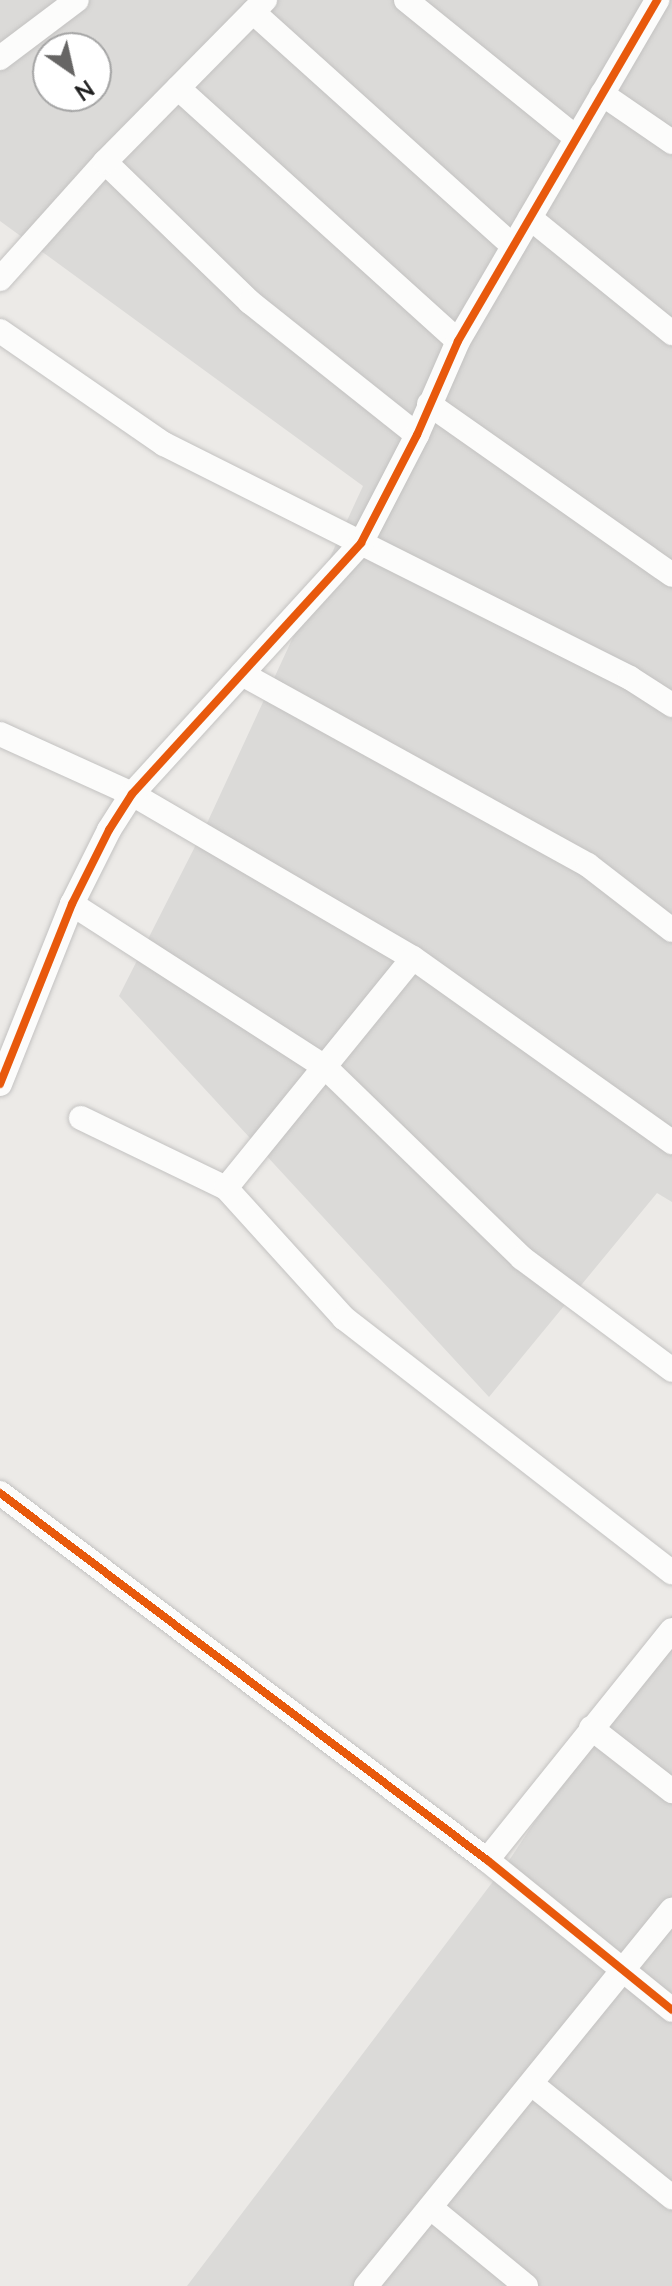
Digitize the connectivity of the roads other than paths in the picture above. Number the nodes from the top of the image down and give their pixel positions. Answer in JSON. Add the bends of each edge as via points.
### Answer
{"nodes":[{"id":1,"x":77,"y":0,"type":"edge"},
{"id":2,"x":406,"y":0,"type":"edge"},
{"id":3,"x":657,"y":0,"type":"edge"},
{"id":4,"x":259,"y":6,"type":"edge"},
{"id":5,"x":0,"y":58,"type":"edge"},
{"id":6,"x":178,"y":88,"type":"junction"},
{"id":7,"x":602,"y":94,"type":"junction"},
{"id":8,"x":575,"y":137,"type":"junction"},
{"id":9,"x":672,"y":142,"type":"edge"},
{"id":10,"x":105,"y":162,"type":"junction"},
{"id":11,"x":530,"y":218,"type":"junction"},
{"id":12,"x":513,"y":246,"type":"junction"},
{"id":13,"x":0,"y":279,"type":"edge"},
{"id":14,"x":0,"y":331,"type":"edge"},
{"id":15,"x":672,"y":333,"type":"edge"},
{"id":16,"x":458,"y":341,"type":"junction"},
{"id":17,"x":429,"y":404,"type":"junction"},
{"id":18,"x":417,"y":435,"type":"junction"},
{"id":19,"x":361,"y":543,"type":"junction"},
{"id":20,"x":672,"y":575,"type":"edge"},
{"id":21,"x":242,"y":674,"type":"junction"},
{"id":22,"x":672,"y":705,"type":"edge"},
{"id":23,"x":0,"y":734,"type":"edge"},
{"id":24,"x":132,"y":794,"type":"junction"},
{"id":25,"x":72,"y":904,"type":"junction"},
{"id":26,"x":672,"y":930,"type":"edge"},
{"id":27,"x":413,"y":958,"type":"junction"},
{"id":28,"x":325,"y":1067,"type":"junction"},
{"id":29,"x":0,"y":1084,"type":"edge"},
{"id":30,"x":81,"y":1118,"type":"dead end"},
{"id":31,"x":672,"y":1142,"type":"edge"},
{"id":32,"x":226,"y":1188,"type":"junction"},
{"id":33,"x":672,"y":1370,"type":"edge"},
{"id":34,"x":0,"y":1493,"type":"edge"},
{"id":35,"x":672,"y":1572,"type":"edge"},
{"id":36,"x":672,"y":1630,"type":"edge"},
{"id":37,"x":591,"y":1728,"type":"junction"},
{"id":38,"x":672,"y":1791,"type":"edge"},
{"id":39,"x":487,"y":1860,"type":"junction"},
{"id":40,"x":672,"y":1910,"type":"edge"},
{"id":41,"x":623,"y":1975,"type":"junction"},
{"id":42,"x":672,"y":2010,"type":"edge"},
{"id":43,"x":533,"y":2085,"type":"junction"},
{"id":44,"x":672,"y":2197,"type":"edge"},
{"id":45,"x":431,"y":2208,"type":"junction"},
{"id":46,"x":366,"y":2286,"type":"edge"},
{"id":47,"x":526,"y":2286,"type":"edge"}],
"edges":[{"from":1,"to":5,"type":"street"},
{"from":2,"to":8,"type":"street"},
{"from":3,"to":7,"type":"street"},
{"from":4,"to":6,"type":"street"},
{"from":4,"to":12,"type":"street"},
{"from":6,"to":10,"type":"street"},
{"from":6,"to":16,"type":"street"},
{"from":7,"to":8,"type":"street"},
{"from":7,"to":9,"type":"street"},
{"from":8,"to":11,"type":"street"},
{"from":10,"to":13,"type":"street"},
{"from":10,"to":18,"type":"street","via":[[250,302]]},
{"from":11,"to":12,"type":"street"},
{"from":11,"to":15,"type":"street"},
{"from":12,"to":16,"type":"street"},
{"from":14,"to":19,"type":"street","via":[[164,444]]},
{"from":16,"to":17,"type":"street"},
{"from":17,"to":18,"type":"street"},
{"from":17,"to":20,"type":"street"},
{"from":18,"to":19,"type":"street"},
{"from":19,"to":21,"type":"street"},
{"from":19,"to":22,"type":"street","via":[[630,678]]},
{"from":21,"to":24,"type":"street"},
{"from":21,"to":26,"type":"street","via":[[588,865]]},
{"from":23,"to":24,"type":"street"},
{"from":24,"to":25,"type":"street"},
{"from":24,"to":27,"type":"street"},
{"from":25,"to":28,"type":"street"},
{"from":25,"to":29,"type":"street"},
{"from":27,"to":28,"type":"street"},
{"from":27,"to":31,"type":"street"},
{"from":28,"to":32,"type":"street"},
{"from":28,"to":33,"type":"street","via":[[522,1258]]},
{"from":30,"to":32,"type":"street"},
{"from":32,"to":35,"type":"street","via":[[344,1318]]},
{"from":34,"to":39,"type":"street"},
{"from":36,"to":37,"type":"street"},
{"from":37,"to":38,"type":"street"},
{"from":37,"to":39,"type":"street"},
{"from":39,"to":41,"type":"street"},
{"from":40,"to":41,"type":"street"},
{"from":41,"to":42,"type":"street"},
{"from":41,"to":43,"type":"street"},
{"from":43,"to":44,"type":"street"},
{"from":43,"to":45,"type":"street"},
{"from":45,"to":46,"type":"street"},
{"from":45,"to":47,"type":"street"}]}
